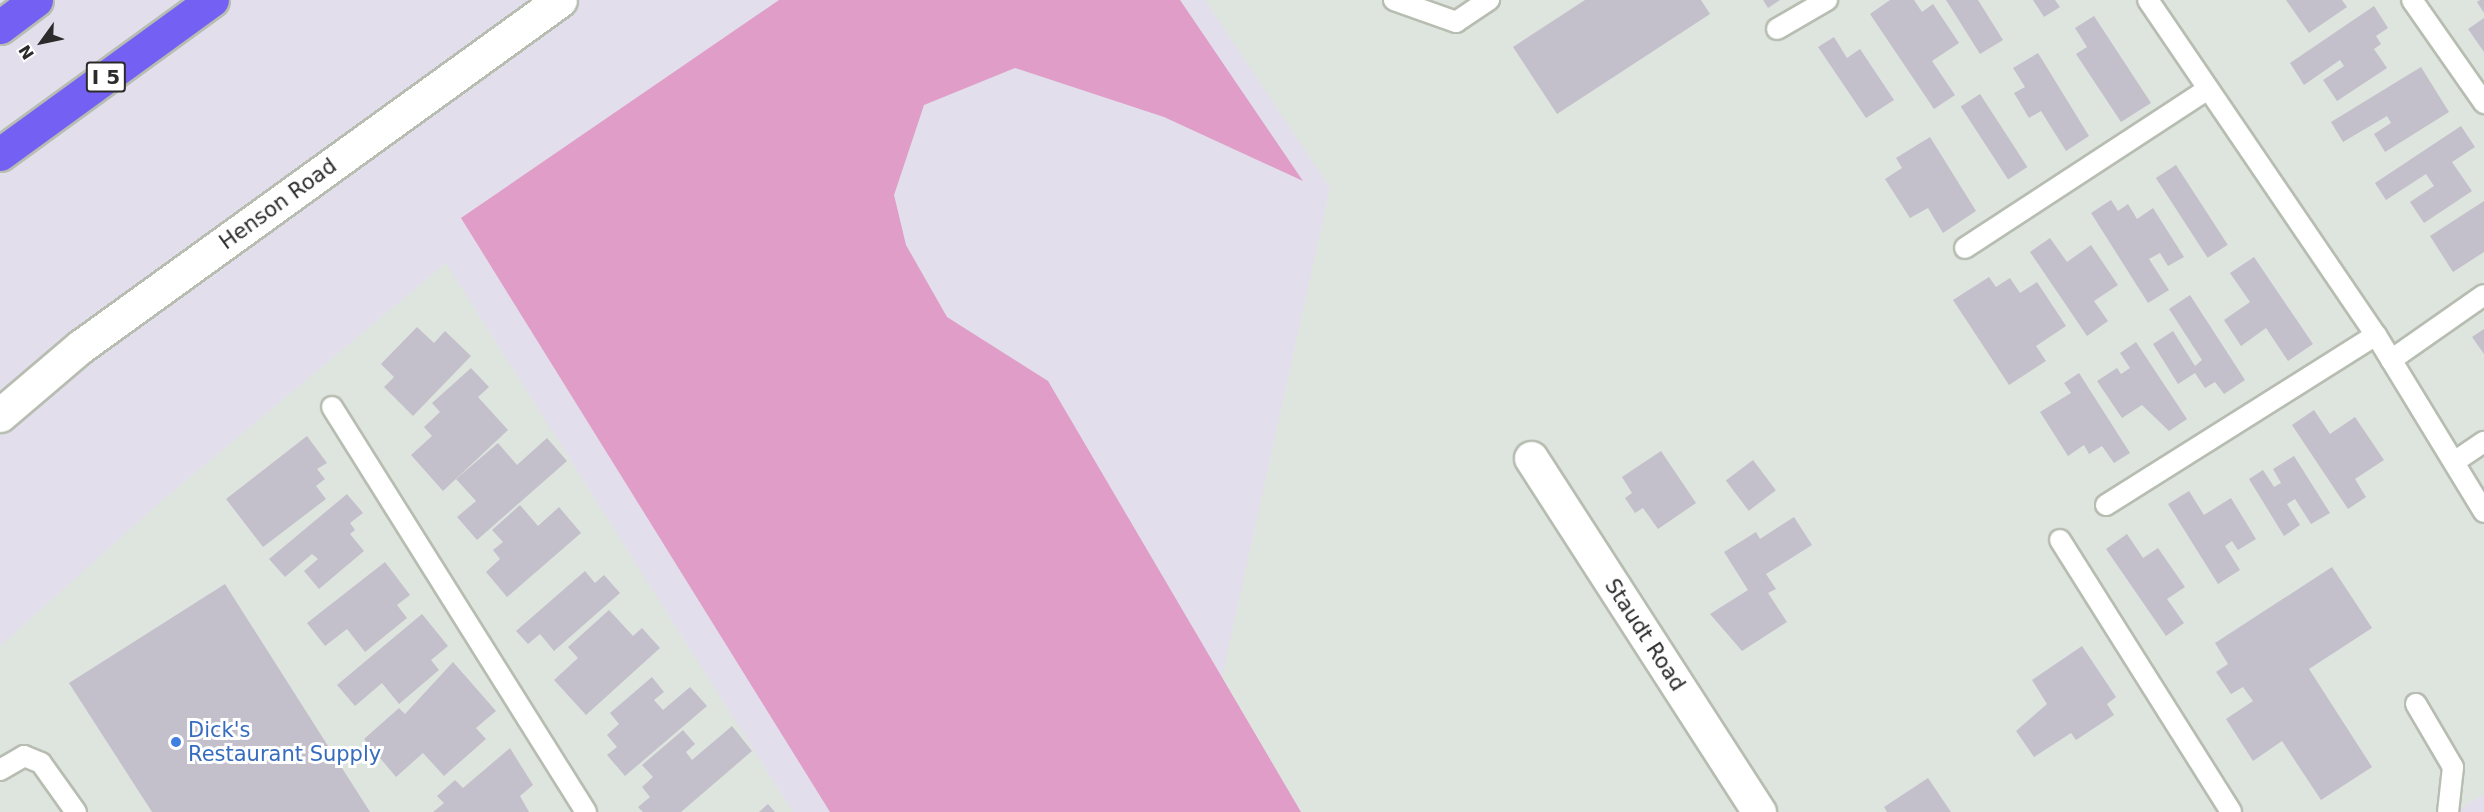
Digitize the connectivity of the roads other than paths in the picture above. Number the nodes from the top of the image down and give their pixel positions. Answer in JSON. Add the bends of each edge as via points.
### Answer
{"nodes":[{"id":1,"x":36,"y":0,"type":"edge"},
{"id":2,"x":212,"y":0,"type":"edge"},
{"id":3,"x":560,"y":0,"type":"edge"},
{"id":4,"x":1394,"y":0,"type":"edge"},
{"id":5,"x":1489,"y":0,"type":"edge"},
{"id":6,"x":1827,"y":0,"type":"edge"},
{"id":7,"x":2148,"y":0,"type":"edge"},
{"id":8,"x":2412,"y":0,"type":"edge"},
{"id":9,"x":0,"y":27,"type":"edge"},
{"id":10,"x":1777,"y":29,"type":"dead end"},
{"id":11,"x":2205,"y":91,"type":"junction"},
{"id":12,"x":2484,"y":103,"type":"edge"},
{"id":13,"x":0,"y":154,"type":"edge"},
{"id":14,"x":1965,"y":248,"type":"dead end"},
{"id":15,"x":2484,"y":295,"type":"edge"},
{"id":16,"x":2376,"y":335,"type":"junction"},
{"id":17,"x":2391,"y":360,"type":"junction"},
{"id":18,"x":332,"y":406,"type":"dead end"},
{"id":19,"x":0,"y":415,"type":"edge"},
{"id":20,"x":2484,"y":442,"type":"edge"},
{"id":21,"x":1531,"y":458,"type":"dead end"},
{"id":22,"x":2454,"y":462,"type":"junction"},
{"id":23,"x":2106,"y":505,"type":"dead end"},
{"id":24,"x":2484,"y":512,"type":"edge"},
{"id":25,"x":2060,"y":540,"type":"dead end"},
{"id":26,"x":2416,"y":704,"type":"dead end"},
{"id":27,"x":0,"y":770,"type":"edge"},
{"id":28,"x":76,"y":812,"type":"edge"},
{"id":29,"x":586,"y":812,"type":"edge"},
{"id":30,"x":1759,"y":812,"type":"edge"},
{"id":31,"x":2231,"y":812,"type":"edge"},
{"id":32,"x":2448,"y":812,"type":"edge"}],
"edges":[{"from":1,"to":9,"type":"highway"},
{"from":2,"to":13,"type":"highway","number":"I 5"},
{"from":3,"to":19,"type":"street","name":"Henson Road","via":[[80,347]]},
{"from":4,"to":5,"type":"lane","via":[[1456,22]]},
{"from":6,"to":10,"type":"lane"},
{"from":7,"to":11,"type":"lane"},
{"from":8,"to":12,"type":"lane"},
{"from":11,"to":14,"type":"lane"},
{"from":11,"to":16,"type":"lane"},
{"from":15,"to":17,"type":"lane"},
{"from":16,"to":17,"type":"lane"},
{"from":16,"to":23,"type":"lane"},
{"from":17,"to":22,"type":"lane"},
{"from":18,"to":29,"type":"lane"},
{"from":20,"to":22,"type":"lane"},
{"from":21,"to":30,"type":"street","name":"Staudt Road"},
{"from":22,"to":24,"type":"lane"},
{"from":25,"to":31,"type":"lane"},
{"from":26,"to":32,"type":"lane","via":[[2453,767]]},
{"from":27,"to":28,"type":"lane","via":[[24,756],[41,763]]}]}
